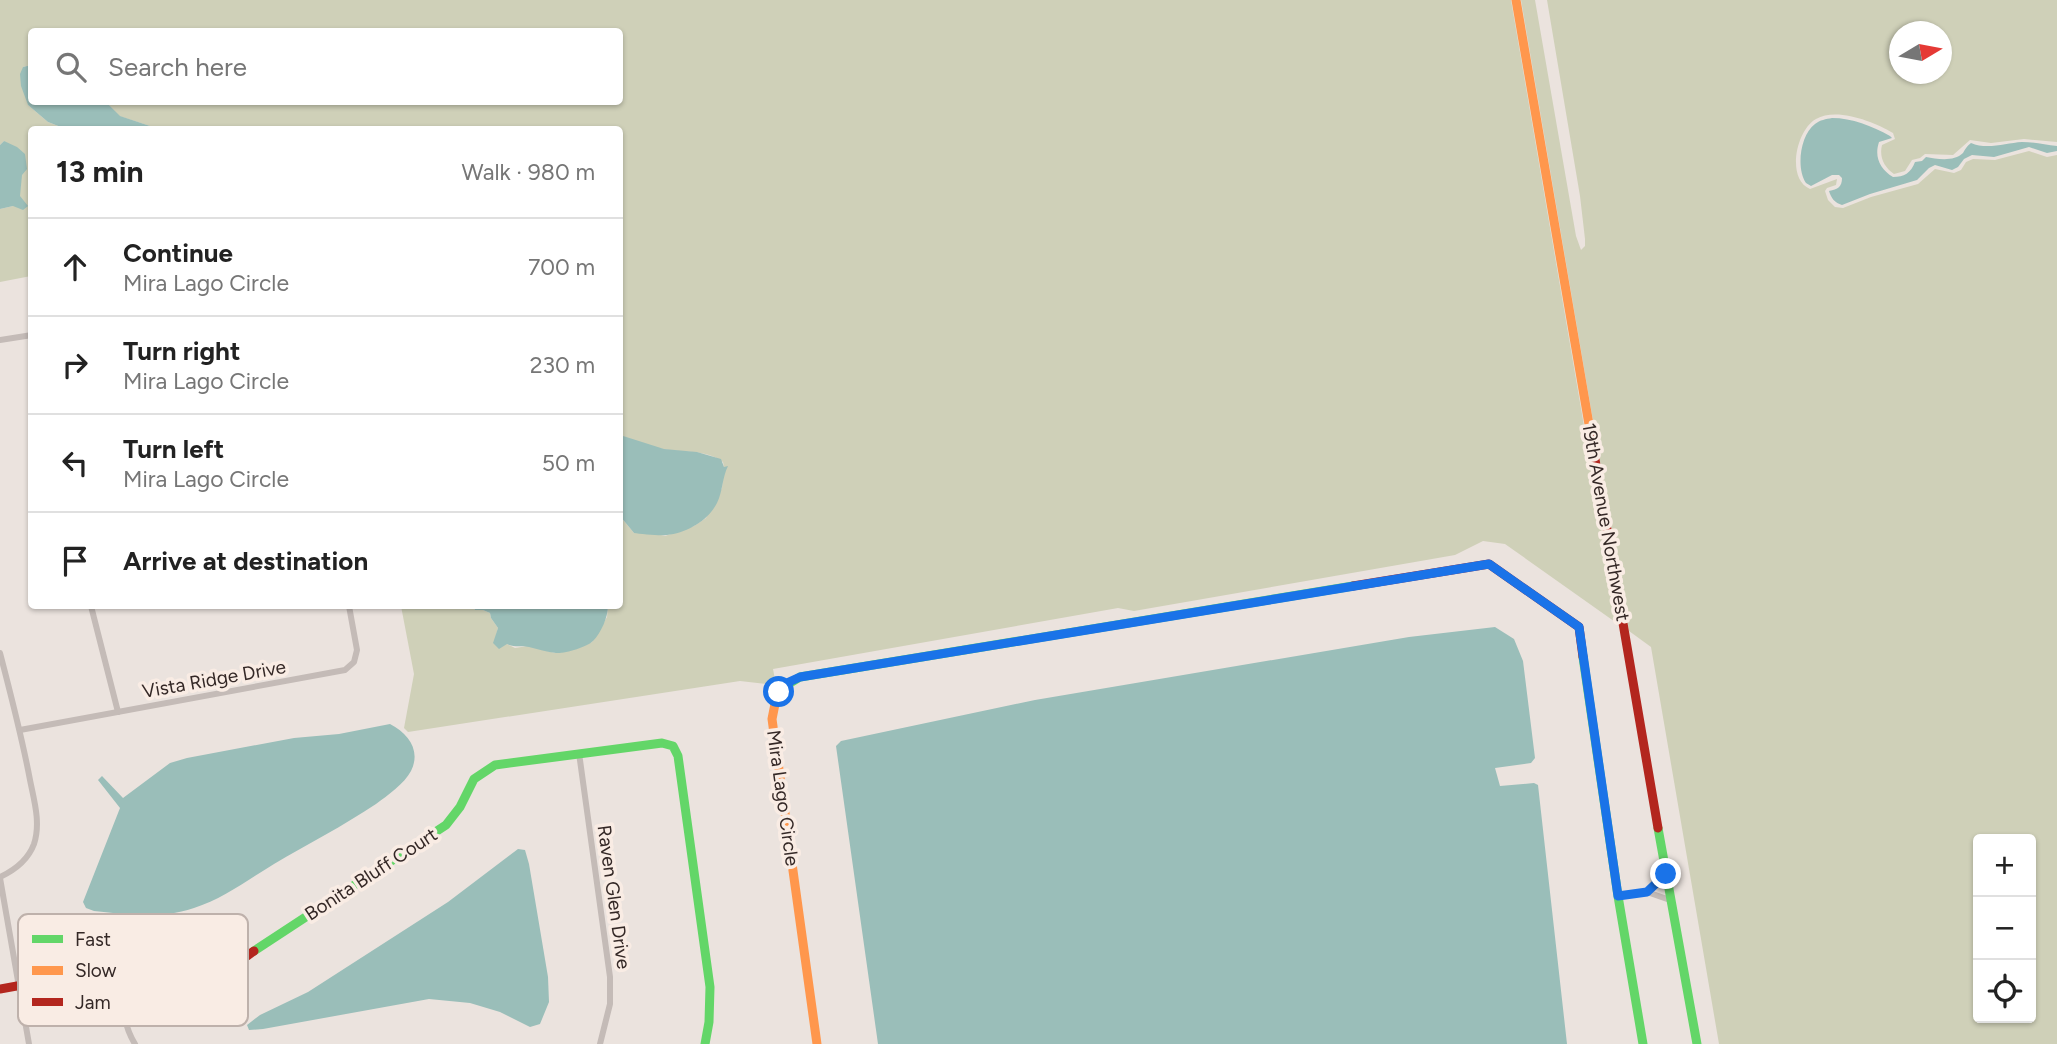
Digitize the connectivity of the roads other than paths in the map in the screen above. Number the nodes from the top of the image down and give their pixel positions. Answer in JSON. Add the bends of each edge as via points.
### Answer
{"nodes":[{"id":1,"x":1516,"y":0,"type":"edge"},
{"id":2,"x":28,"y":336,"type":"edge"},
{"id":3,"x":0,"y":340,"type":"edge"},
{"id":4,"x":92,"y":609,"type":"edge"},
{"id":5,"x":350,"y":609,"type":"edge"},
{"id":6,"x":0,"y":653,"type":"edge"},
{"id":7,"x":118,"y":712,"type":"junction"},
{"id":8,"x":20,"y":730,"type":"junction"},
{"id":9,"x":579,"y":753,"type":"junction"},
{"id":10,"x":1666,"y":874,"type":"junction"},
{"id":11,"x":0,"y":877,"type":"edge"},
{"id":12,"x":1647,"y":892,"type":"junction"},
{"id":13,"x":1618,"y":896,"type":"junction"},
{"id":14,"x":1670,"y":900,"type":"junction"},
{"id":15,"x":248,"y":955,"type":"edge"},
{"id":16,"x":18,"y":979,"type":"edge"},
{"id":17,"x":18,"y":985,"type":"edge"},
{"id":18,"x":0,"y":989,"type":"edge"},
{"id":19,"x":26,"y":1026,"type":"edge"},
{"id":20,"x":128,"y":1026,"type":"edge"},
{"id":21,"x":29,"y":1044,"type":"edge"},
{"id":22,"x":135,"y":1044,"type":"edge"},
{"id":23,"x":600,"y":1044,"type":"edge"},
{"id":24,"x":705,"y":1044,"type":"edge"},
{"id":25,"x":817,"y":1044,"type":"edge"},
{"id":26,"x":1643,"y":1044,"type":"edge"},
{"id":27,"x":1697,"y":1044,"type":"edge"}],
"edges":[{"from":1,"to":10,"type":"street","name":"19th Avenue Northwest"},
{"from":2,"to":3,"type":"street"},
{"from":4,"to":7,"type":"street"},
{"from":5,"to":7,"type":"street","name":"Vista Ridge Drive","via":[[357,650],[354,662],[345,670]]},
{"from":6,"to":8,"type":"street"},
{"from":7,"to":8,"type":"street","name":"Vista Ridge Drive"},
{"from":8,"to":11,"type":"street","via":[[37,830],[23,862]]},
{"from":9,"to":15,"type":"street","name":"Bonita Bluff Court","via":[[495,765],[484,771],[474,779],[446,825]]},
{"from":9,"to":23,"type":"street","name":"Raven Glen Drive","via":[[610,977],[610,1003]]},
{"from":9,"to":24,"type":"street","name":"Bonita Bluff Court","via":[[662,743],[673,747],[678,756],[710,987]]},
{"from":10,"to":12,"type":"street"},
{"from":10,"to":14,"type":"street","name":"19th Avenue Northwest"},
{"from":11,"to":16,"type":"street"},
{"from":12,"to":13,"type":"street"},
{"from":12,"to":14,"type":"street"},
{"from":13,"to":25,"type":"street","name":"Mira Lago Circle","via":[[1579,627],[1489,564],[800,677],[778,694],[772,719]]},
{"from":13,"to":26,"type":"street","name":"Mira Lago Circle"},
{"from":14,"to":27,"type":"street","name":"19th Avenue Northwest"},
{"from":17,"to":18,"type":"street","name":"Bonita Bluff Court"},
{"from":19,"to":21,"type":"street"},
{"from":20,"to":22,"type":"street"}]}
